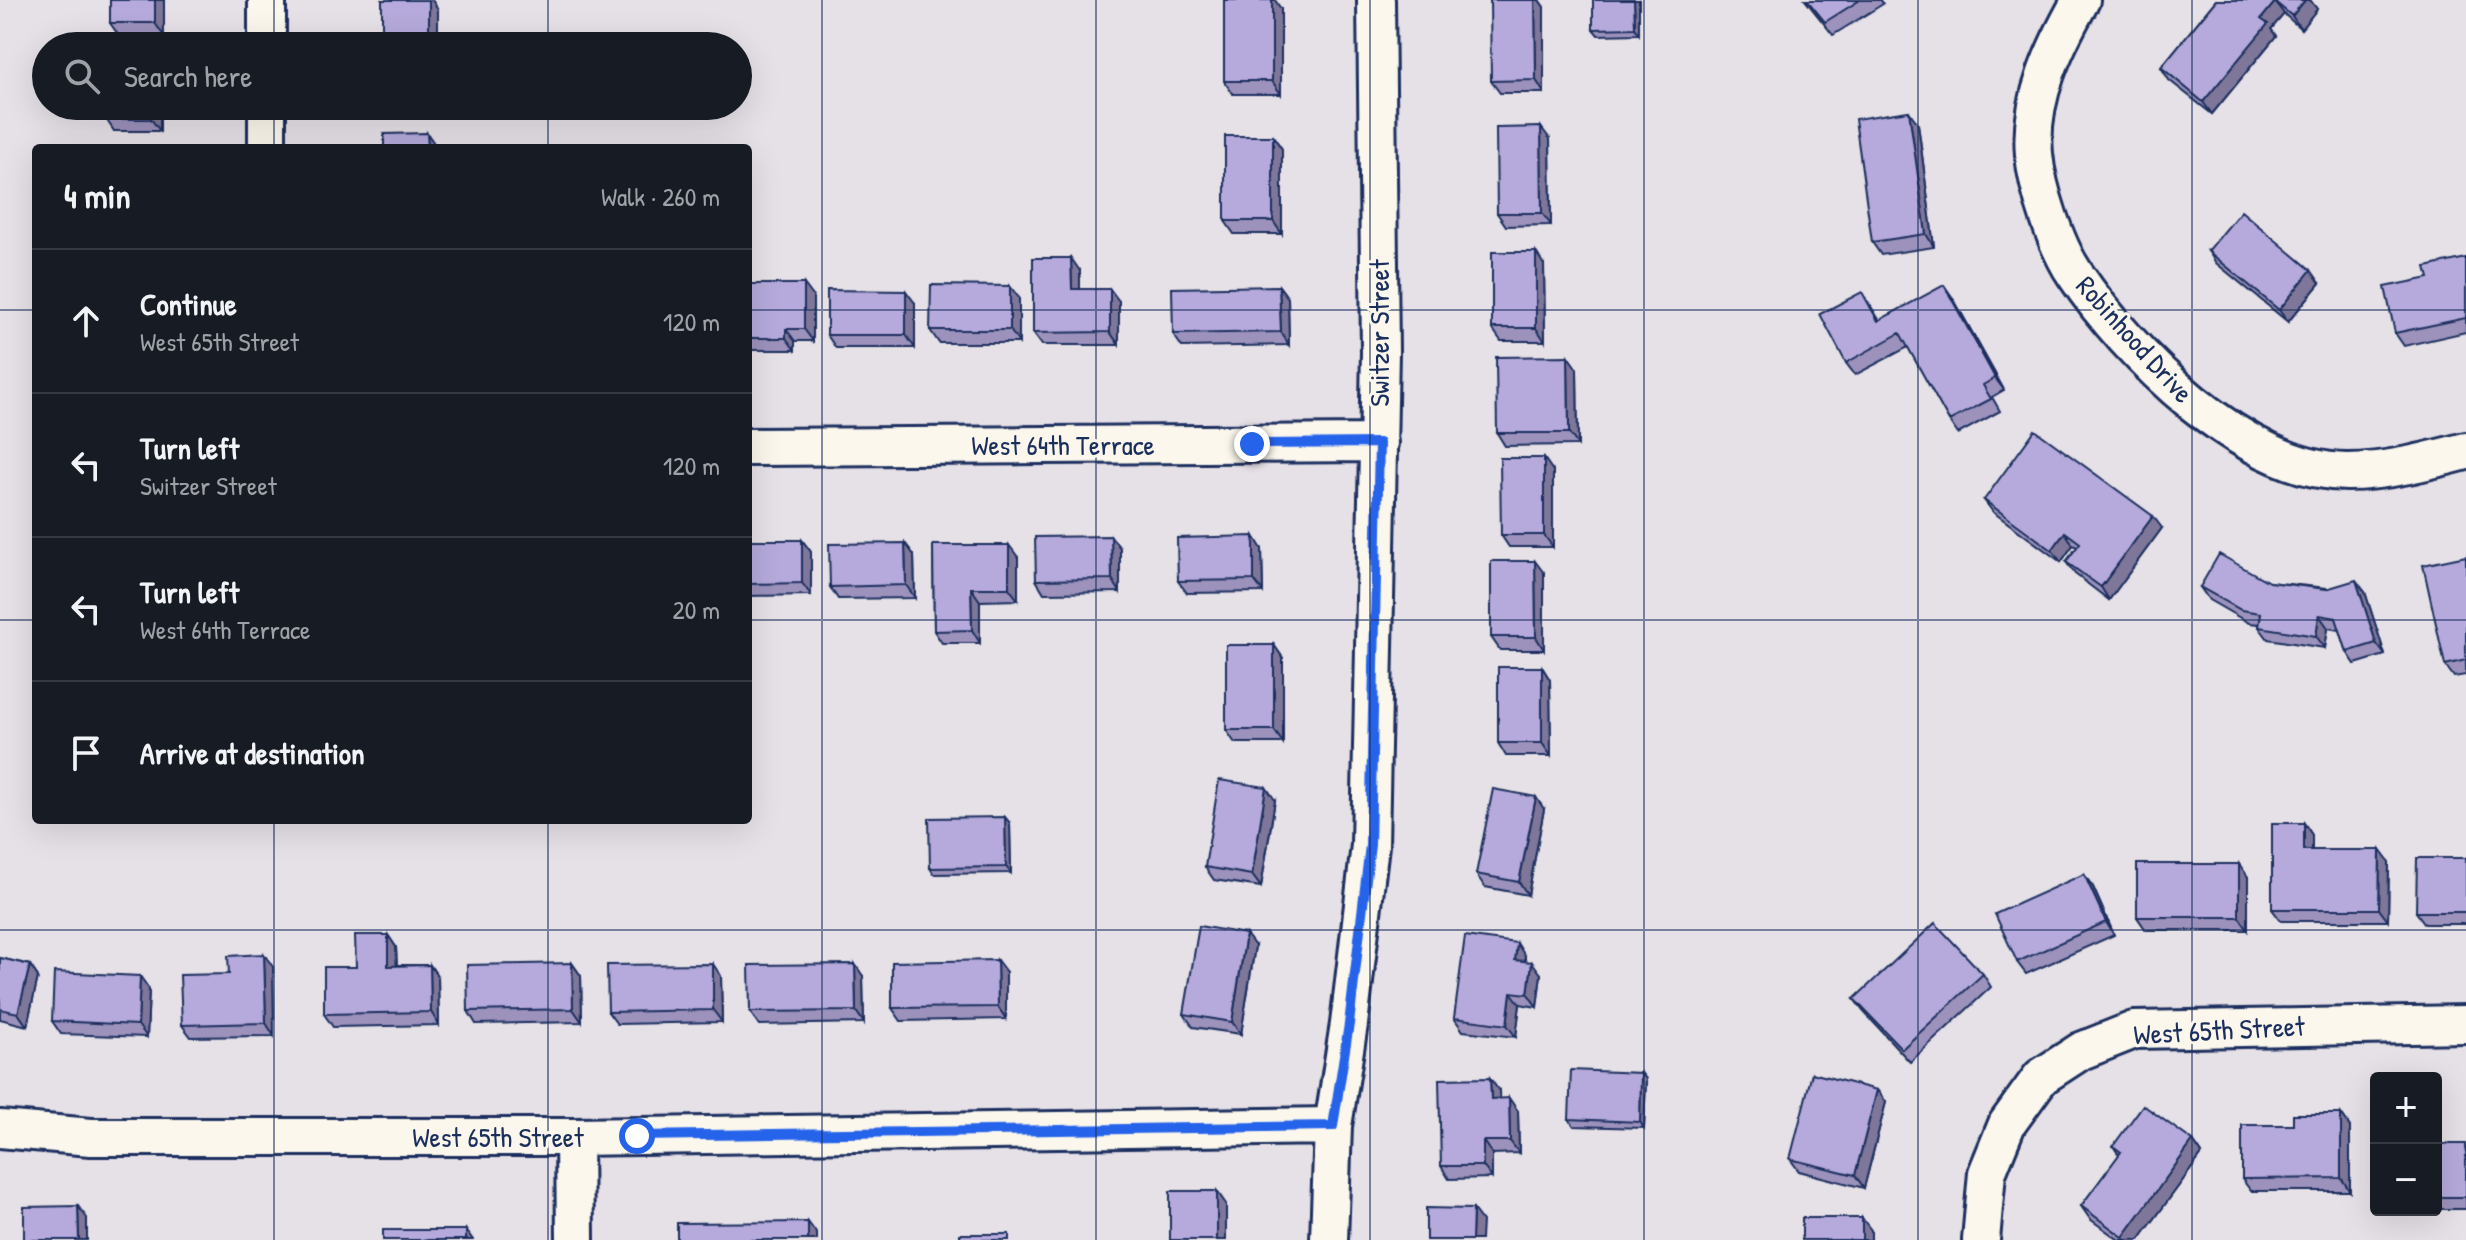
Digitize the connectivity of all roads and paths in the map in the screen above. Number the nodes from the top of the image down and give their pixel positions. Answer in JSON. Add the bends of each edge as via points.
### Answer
{"nodes":[{"id":1,"x":267,"y":0,"type":"edge"},
{"id":2,"x":1376,"y":0,"type":"edge"},
{"id":3,"x":2081,"y":0,"type":"edge"},
{"id":4,"x":267,"y":32,"type":"edge"},
{"id":5,"x":267,"y":120,"type":"edge"},
{"id":6,"x":267,"y":144,"type":"edge"},
{"id":7,"x":1379,"y":443,"type":"junction"},
{"id":8,"x":752,"y":447,"type":"edge"},
{"id":9,"x":2466,"y":451,"type":"edge"},
{"id":10,"x":2466,"y":1024,"type":"edge"},
{"id":11,"x":1333,"y":1126,"type":"junction"},
{"id":12,"x":0,"y":1129,"type":"edge"},
{"id":13,"x":574,"y":1137,"type":"junction"},
{"id":14,"x":575,"y":1240,"type":"edge"},
{"id":15,"x":1329,"y":1240,"type":"edge"},
{"id":16,"x":1981,"y":1240,"type":"edge"}],
"edges":[{"from":1,"to":4,"type":"street"},
{"from":2,"to":7,"type":"street","name":"Switzer Street"},
{"from":3,"to":9,"type":"street","name":"Robinhood Drive","via":[[2056,46],[2038,102],[2034,154],[2048,213],[2074,273],[2122,331],[2182,396],[2236,436],[2290,461],[2346,472]]},
{"from":5,"to":6,"type":"street"},
{"from":7,"to":8,"type":"street","name":"West 64th Terrace"},
{"from":7,"to":11,"type":"street","name":"Switzer Street","via":[[1370,845]]},
{"from":10,"to":16,"type":"street","name":"West 65th Street","via":[[2134,1030],[2081,1051],[2041,1077],[2007,1124],[1987,1173]]},
{"from":11,"to":13,"type":"street","name":"West 65th Street"},
{"from":11,"to":15,"type":"street","name":"Switzer Street"},
{"from":12,"to":13,"type":"street","name":"West 65th Street","via":[[91,1137]]},
{"from":13,"to":14,"type":"street"}]}
